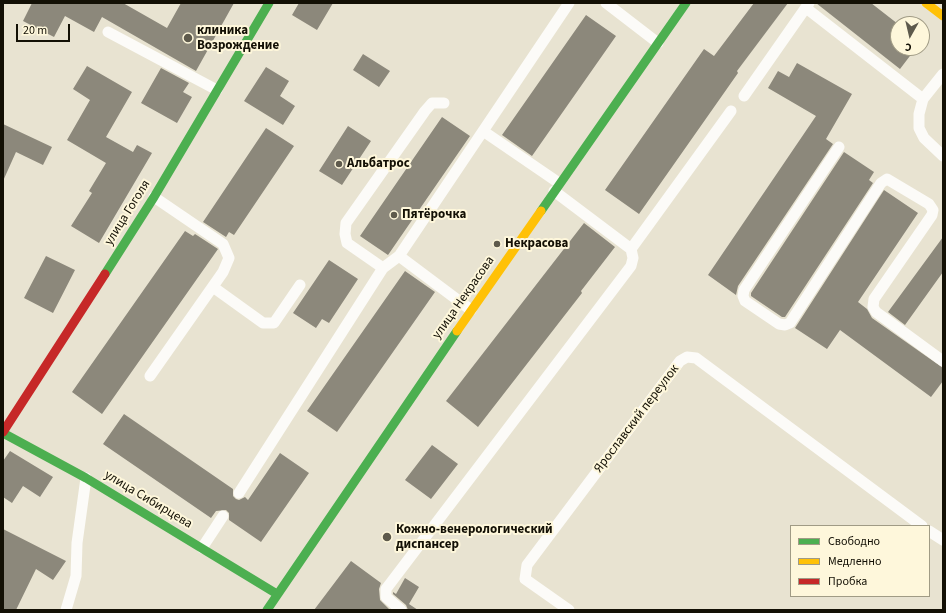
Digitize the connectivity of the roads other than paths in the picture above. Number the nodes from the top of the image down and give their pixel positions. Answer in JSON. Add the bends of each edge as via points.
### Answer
{"nodes":[{"id":1,"x":269,"y":3,"type":"edge"},
{"id":2,"x":569,"y":3,"type":"edge"},
{"id":3,"x":606,"y":3,"type":"edge"},
{"id":4,"x":686,"y":3,"type":"edge"},
{"id":5,"x":926,"y":3,"type":"edge"},
{"id":6,"x":807,"y":5,"type":"edge"},
{"id":7,"x":943,"y":16,"type":"edge"},
{"id":8,"x":108,"y":32,"type":"dead end"},
{"id":9,"x":658,"y":43,"type":"junction"},
{"id":10,"x":943,"y":74,"type":"edge"},
{"id":11,"x":217,"y":90,"type":"junction"},
{"id":12,"x":744,"y":96,"type":"dead end"},
{"id":13,"x":923,"y":99,"type":"junction"},
{"id":14,"x":444,"y":103,"type":"dead end"},
{"id":15,"x":731,"y":111,"type":"dead end"},
{"id":16,"x":483,"y":131,"type":"junction"},
{"id":17,"x":839,"y":147,"type":"dead end"},
{"id":18,"x":943,"y":156,"type":"edge"},
{"id":19,"x":557,"y":187,"type":"junction"},
{"id":20,"x":154,"y":197,"type":"junction"},
{"id":21,"x":631,"y":249,"type":"junction"},
{"id":22,"x":399,"y":256,"type":"junction"},
{"id":23,"x":383,"y":268,"type":"junction"},
{"id":24,"x":213,"y":286,"type":"junction"},
{"id":25,"x":300,"y":286,"type":"dead end"},
{"id":26,"x":471,"y":310,"type":"junction"},
{"id":27,"x":943,"y":361,"type":"edge"},
{"id":28,"x":150,"y":376,"type":"dead end"},
{"id":29,"x":3,"y":433,"type":"edge"},
{"id":30,"x":86,"y":478,"type":"junction"},
{"id":31,"x":239,"y":493,"type":"dead end"},
{"id":32,"x":223,"y":516,"type":"dead end"},
{"id":33,"x":921,"y":525,"type":"edge"},
{"id":34,"x":930,"y":532,"type":"edge"},
{"id":35,"x":943,"y":540,"type":"edge"},
{"id":36,"x":202,"y":548,"type":"junction"},
{"id":37,"x":277,"y":594,"type":"junction"},
{"id":38,"x":66,"y":610,"type":"edge"},
{"id":39,"x":266,"y":610,"type":"edge"},
{"id":40,"x":401,"y":610,"type":"edge"},
{"id":41,"x":569,"y":610,"type":"edge"}],
"edges":[{"from":1,"to":11,"type":"main road","name":"улица Гоголя"},
{"from":2,"to":16,"type":"lane"},
{"from":3,"to":9,"type":"lane"},
{"from":4,"to":9,"type":"main road","name":"улица Некрасова"},
{"from":5,"to":7,"type":"main road"},
{"from":6,"to":12,"type":"lane"},
{"from":6,"to":13,"type":"lane"},
{"from":8,"to":11,"type":"lane"},
{"from":9,"to":19,"type":"main road","name":"улица Некрасова"},
{"from":10,"to":13,"type":"lane"},
{"from":11,"to":20,"type":"main road","name":"улица Гоголя"},
{"from":13,"to":18,"type":"lane","via":[[919,128],[931,146]]},
{"from":14,"to":23,"type":"lane","via":[[432,103],[346,223],[347,243]]},
{"from":15,"to":21,"type":"lane"},
{"from":16,"to":19,"type":"lane"},
{"from":16,"to":22,"type":"lane"},
{"from":17,"to":27,"type":"lane","via":[[742,296],[745,301],[779,324],[790,323],[881,183],[887,179],[929,204],[933,210],[874,299],[873,307],[876,312]]},
{"from":19,"to":21,"type":"lane"},
{"from":19,"to":26,"type":"main road","name":"улица Некрасова"},
{"from":20,"to":24,"type":"lane","via":[[223,244],[228,258],[223,272]]},
{"from":20,"to":29,"type":"main road","name":"улица Гоголя"},
{"from":21,"to":40,"type":"lane","via":[[631,266],[386,589],[386,597]]},
{"from":22,"to":23,"type":"lane"},
{"from":22,"to":26,"type":"lane"},
{"from":23,"to":31,"type":"lane"},
{"from":24,"to":25,"type":"lane","via":[[263,323],[274,323]]},
{"from":24,"to":28,"type":"lane"},
{"from":26,"to":37,"type":"main road","name":"улица Некрасова"},
{"from":29,"to":30,"type":"main road","name":"улица Сибирцева"},
{"from":30,"to":36,"type":"main road","name":"улица Сибирцева"},
{"from":30,"to":38,"type":"lane","via":[[77,542],[76,576]]},
{"from":32,"to":36,"type":"lane"},
{"from":33,"to":41,"type":"lane","name":"Ярославский переулок","via":[[696,358],[687,357],[680,361],[527,565],[525,579]]},
{"from":34,"to":35,"type":"lane"},
{"from":36,"to":37,"type":"main road","name":"улица Сибирцева"},
{"from":37,"to":39,"type":"main road","name":"улица Некрасова"}]}
